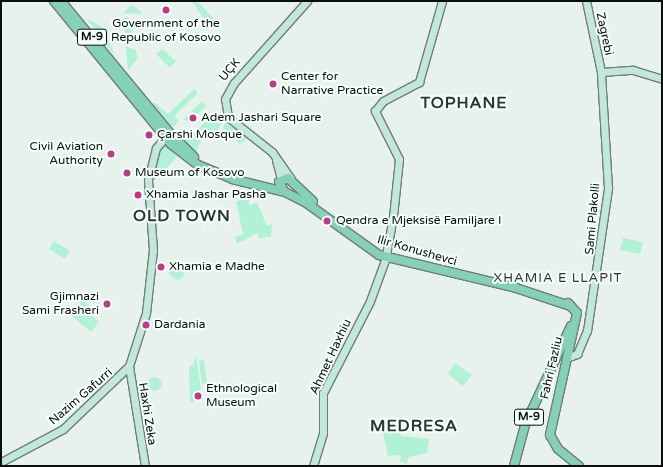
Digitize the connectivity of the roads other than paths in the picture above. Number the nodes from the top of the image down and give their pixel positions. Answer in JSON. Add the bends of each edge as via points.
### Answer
{"nodes":[{"id":1,"x":54,"y":1,"type":"edge"},
{"id":2,"x":61,"y":1,"type":"edge"},
{"id":3,"x":307,"y":1,"type":"edge"},
{"id":4,"x":442,"y":1,"type":"edge"},
{"id":5,"x":586,"y":1,"type":"edge"},
{"id":6,"x":107,"y":60,"type":"junction"},
{"id":7,"x":601,"y":72,"type":"junction"},
{"id":8,"x":662,"y":79,"type":"edge"},
{"id":9,"x":167,"y":135,"type":"junction"},
{"id":10,"x":272,"y":153,"type":"junction"},
{"id":11,"x":280,"y":180,"type":"junction"},
{"id":12,"x":291,"y":180,"type":"junction"},
{"id":13,"x":284,"y":191,"type":"junction"},
{"id":14,"x":386,"y":257,"type":"junction"},
{"id":15,"x":573,"y":308,"type":"joint"},
{"id":16,"x":573,"y":323,"type":"junction"},
{"id":17,"x":569,"y":357,"type":"junction"},
{"id":18,"x":129,"y":366,"type":"junction"},
{"id":19,"x":1,"y":462,"type":"edge"},
{"id":20,"x":144,"y":466,"type":"edge"},
{"id":21,"x":313,"y":466,"type":"edge"},
{"id":22,"x":514,"y":466,"type":"edge"},
{"id":23,"x":579,"y":466,"type":"edge"}],
"edges":[{"from":1,"to":6,"type":"main road","number":"M-9"},
{"from":2,"to":6,"type":"main road","number":"M-9"},
{"from":3,"to":10,"type":"street","name":"UÇK","via":[[234,82],[225,99],[228,116]]},
{"from":4,"to":14,"type":"street","name":"Ahmet Haxhiu","via":[[419,82],[383,101],[376,111],[397,152],[400,168]]},
{"from":5,"to":7,"type":"street","name":"Zagrebi"},
{"from":6,"to":9,"type":"main road","number":"M-9"},
{"from":7,"to":8,"type":"street","via":[[634,70]]},
{"from":7,"to":17,"type":"street","name":"Sami Plakolli","via":[[607,146],[607,208],[586,336],[578,354]]},
{"from":9,"to":11,"type":"main road","number":"M-9","via":[[185,150],[219,170],[267,183]]},
{"from":9,"to":13,"type":"main road","number":"M-9","via":[[181,154],[208,171]]},
{"from":9,"to":18,"type":"street","via":[[156,148],[148,180],[153,250],[146,313]]},
{"from":10,"to":11,"type":"street"},
{"from":10,"to":12,"type":"street","name":"UÇK"},
{"from":11,"to":12,"type":"main road","number":"M-9"},
{"from":11,"to":13,"type":"main road"},
{"from":12,"to":13,"type":"main road","via":[[292,188]]},
{"from":12,"to":14,"type":"main road","name":"Ilir Konushevci","number":"M-9","via":[[308,198]]},
{"from":13,"to":14,"type":"main road","name":"Ilir Konushevci","number":"M-9","via":[[305,202],[366,248]]},
{"from":14,"to":15,"type":"main road","name":"Ilir Konushevci","number":"M-9","via":[[516,288]]},
{"from":14,"to":21,"type":"street","name":"Ahmet Haxhiu","via":[[370,301],[323,393],[323,433]]},
{"from":15,"to":16,"type":"main road","name":"Fahri Fazliu","number":"M-9"},
{"from":16,"to":17,"type":"main road","name":"Fahri Fazliu"},
{"from":16,"to":22,"type":"main road","number":"M-9","via":[[525,425]]},
{"from":17,"to":23,"type":"main road","name":"Fahri Fazliu","via":[[551,424],[551,440]]},
{"from":18,"to":19,"type":"street","name":"Nazim Gafurri","via":[[63,429]]},
{"from":18,"to":20,"type":"street","name":"Haxhi Zeka"}]}
